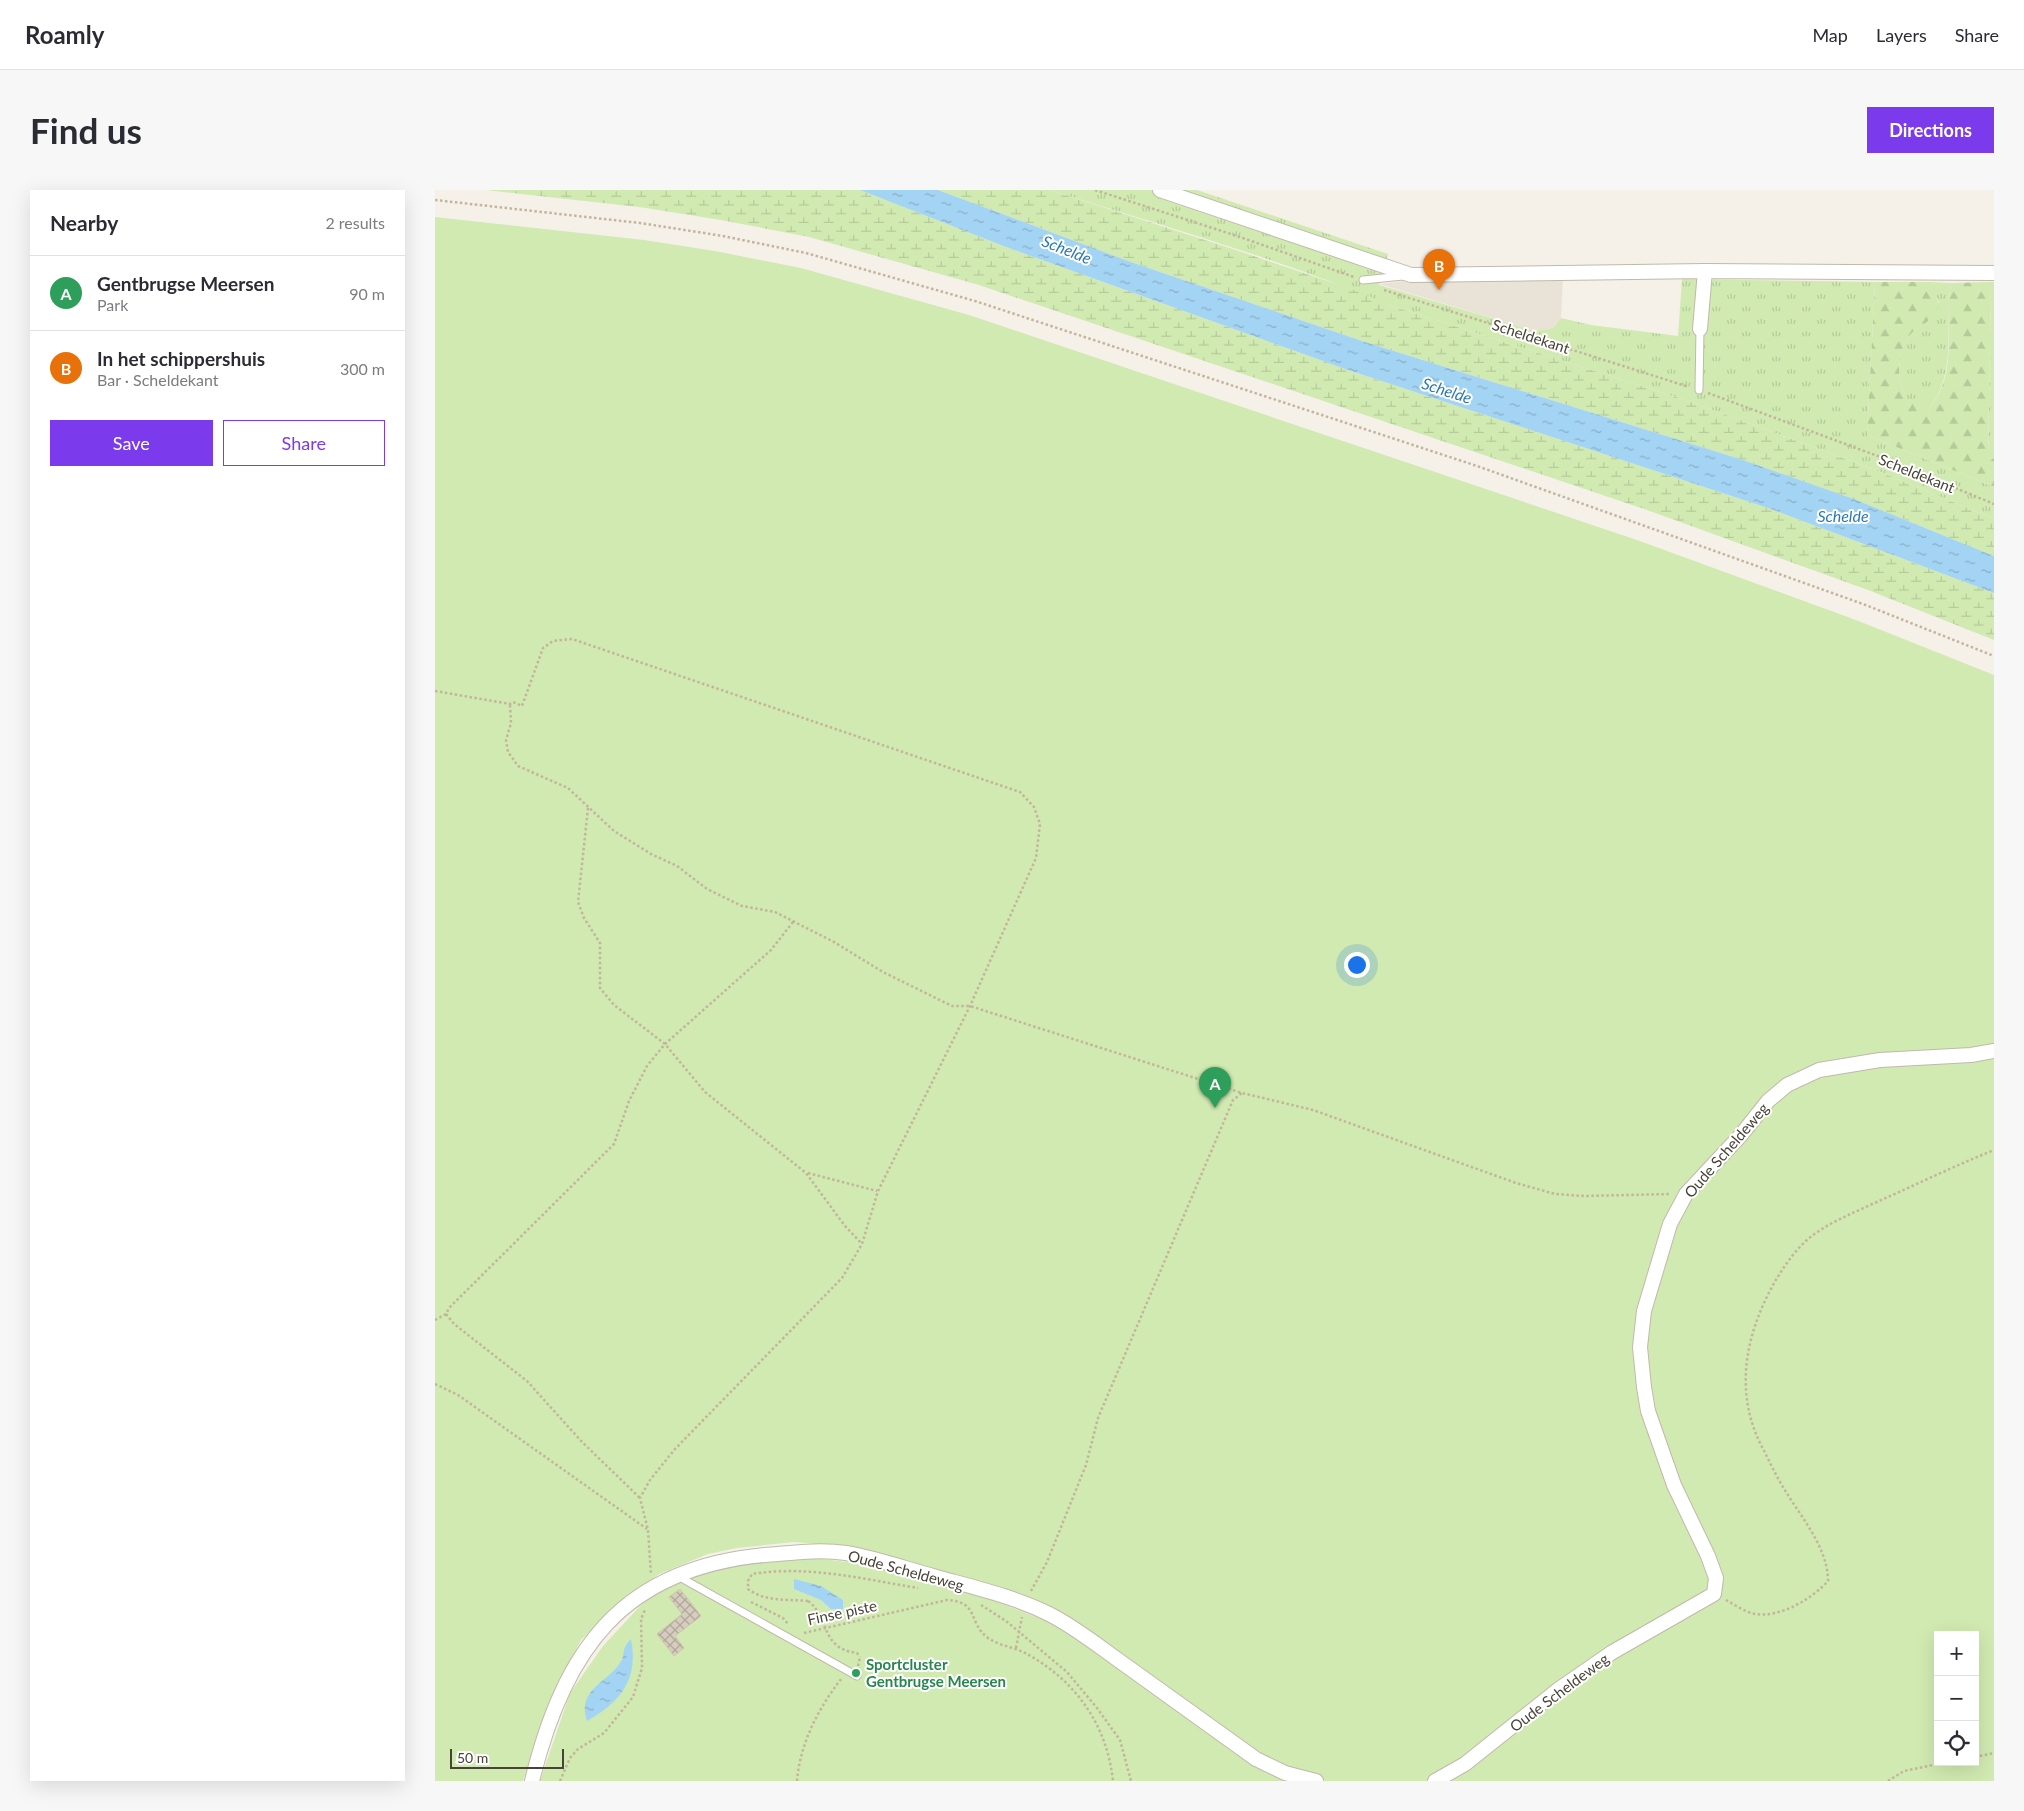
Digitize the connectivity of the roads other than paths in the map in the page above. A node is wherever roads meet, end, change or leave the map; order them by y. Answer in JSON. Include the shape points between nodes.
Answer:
{"nodes":[{"id":1,"x":1160,"y":190,"type":"edge"},
{"id":2,"x":1705,"y":271,"type":"junction"},
{"id":3,"x":1994,"y":273,"type":"edge"},
{"id":4,"x":1411,"y":275,"type":"junction"},
{"id":5,"x":1363,"y":280,"type":"road end"},
{"id":6,"x":1700,"y":330,"type":"joint"},
{"id":7,"x":1699,"y":390,"type":"road end"},
{"id":8,"x":1994,"y":1051,"type":"edge"},
{"id":9,"x":678,"y":1574,"type":"junction"},
{"id":10,"x":857,"y":1676,"type":"dead end"},
{"id":11,"x":532,"y":1781,"type":"edge"},
{"id":12,"x":1316,"y":1781,"type":"edge"},
{"id":13,"x":1435,"y":1781,"type":"edge"}],
"edges":[{"from":1,"to":4,"type":"street"},
{"from":2,"to":3,"type":"street"},
{"from":2,"to":4,"type":"street"},
{"from":2,"to":6,"type":"street"},
{"from":4,"to":5,"type":"lane"},
{"from":6,"to":7,"type":"lane"},
{"from":8,"to":13,"type":"street","name":"Oude Scheldeweg","via":[[1880,1060],[1819,1070],[1787,1085],[1768,1101],[1686,1194],[1670,1224],[1651,1283],[1640,1347],[1648,1411],[1674,1485],[1716,1578],[1714,1594],[1611,1654],[1559,1689],[1465,1764]]},
{"from":9,"to":10,"type":"lane"},
{"from":9,"to":11,"type":"street","name":"Oude Scheldeweg","via":[[651,1586],[608,1621],[562,1692]]},
{"from":9,"to":12,"type":"street","name":"Oude Scheldeweg","via":[[748,1557],[796,1552],[845,1553],[1025,1603],[1083,1635],[1256,1759],[1285,1773]]}]}
